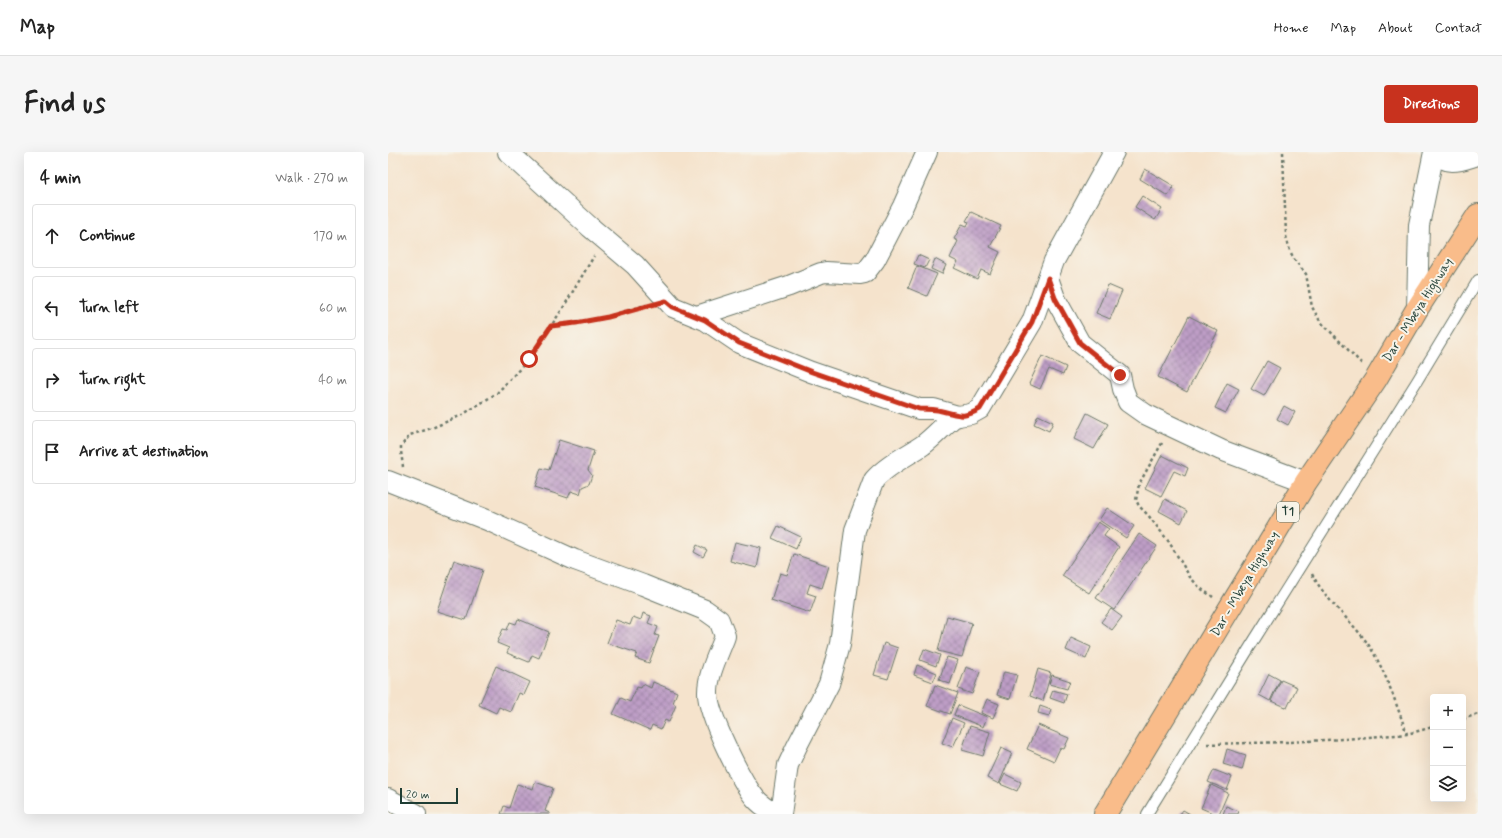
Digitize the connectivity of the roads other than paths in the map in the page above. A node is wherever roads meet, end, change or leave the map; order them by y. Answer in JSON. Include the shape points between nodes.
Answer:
{"nodes":[{"id":1,"x":508,"y":152,"type":"edge"},
{"id":2,"x":927,"y":152,"type":"edge"},
{"id":3,"x":1114,"y":152,"type":"edge"},
{"id":4,"x":1434,"y":152,"type":"edge"},
{"id":5,"x":1478,"y":155,"type":"edge"},
{"id":6,"x":1478,"y":215,"type":"edge"},
{"id":7,"x":1048,"y":278,"type":"junction"},
{"id":8,"x":1478,"y":280,"type":"edge"},
{"id":9,"x":1417,"y":309,"type":"junction"},
{"id":10,"x":697,"y":316,"type":"junction"},
{"id":11,"x":958,"y":416,"type":"junction"},
{"id":12,"x":1306,"y":482,"type":"junction"},
{"id":13,"x":392,"y":483,"type":"edge"},
{"id":14,"x":388,"y":799,"type":"edge"},
{"id":15,"x":416,"y":814,"type":"edge"},
{"id":16,"x":777,"y":814,"type":"edge"},
{"id":17,"x":781,"y":814,"type":"edge"},
{"id":18,"x":1105,"y":814,"type":"edge"},
{"id":19,"x":1147,"y":814,"type":"edge"}],
"edges":[{"from":1,"to":10,"type":"street","via":[[635,265],[666,301],[673,307]]},
{"from":2,"to":10,"type":"street","via":[[903,206],[875,260],[865,273],[821,273]]},
{"from":3,"to":7,"type":"street","via":[[1054,261]]},
{"from":4,"to":5,"type":"street","via":[[1447,161],[1458,161]]},
{"from":4,"to":9,"type":"street","via":[[1419,225]]},
{"from":6,"to":9,"type":"highway","name":"Dar - Mbeya Highway","number":"T1"},
{"from":7,"to":11,"type":"street","via":[[1032,322],[980,409],[971,414]]},
{"from":7,"to":12,"type":"street","via":[[1055,298],[1080,343],[1120,375],[1128,402],[1145,414],[1222,450]]},
{"from":8,"to":19,"type":"lane"},
{"from":9,"to":12,"type":"highway","name":"Dar - Mbeya Highway","number":"T1","via":[[1376,379]]},
{"from":10,"to":11,"type":"street","via":[[739,343],[812,372],[919,409],[934,409]]},
{"from":11,"to":17,"type":"street","via":[[874,480],[855,530],[840,644],[829,684],[788,765]]},
{"from":12,"to":18,"type":"highway","name":"Dar - Mbeya Highway","number":"T1"},
{"from":13,"to":16,"type":"street","via":[[487,520],[575,560],[705,610],[719,620],[725,636],[712,671],[708,693],[713,718],[748,789],[757,800]]},
{"from":14,"to":15,"type":"street"}]}
